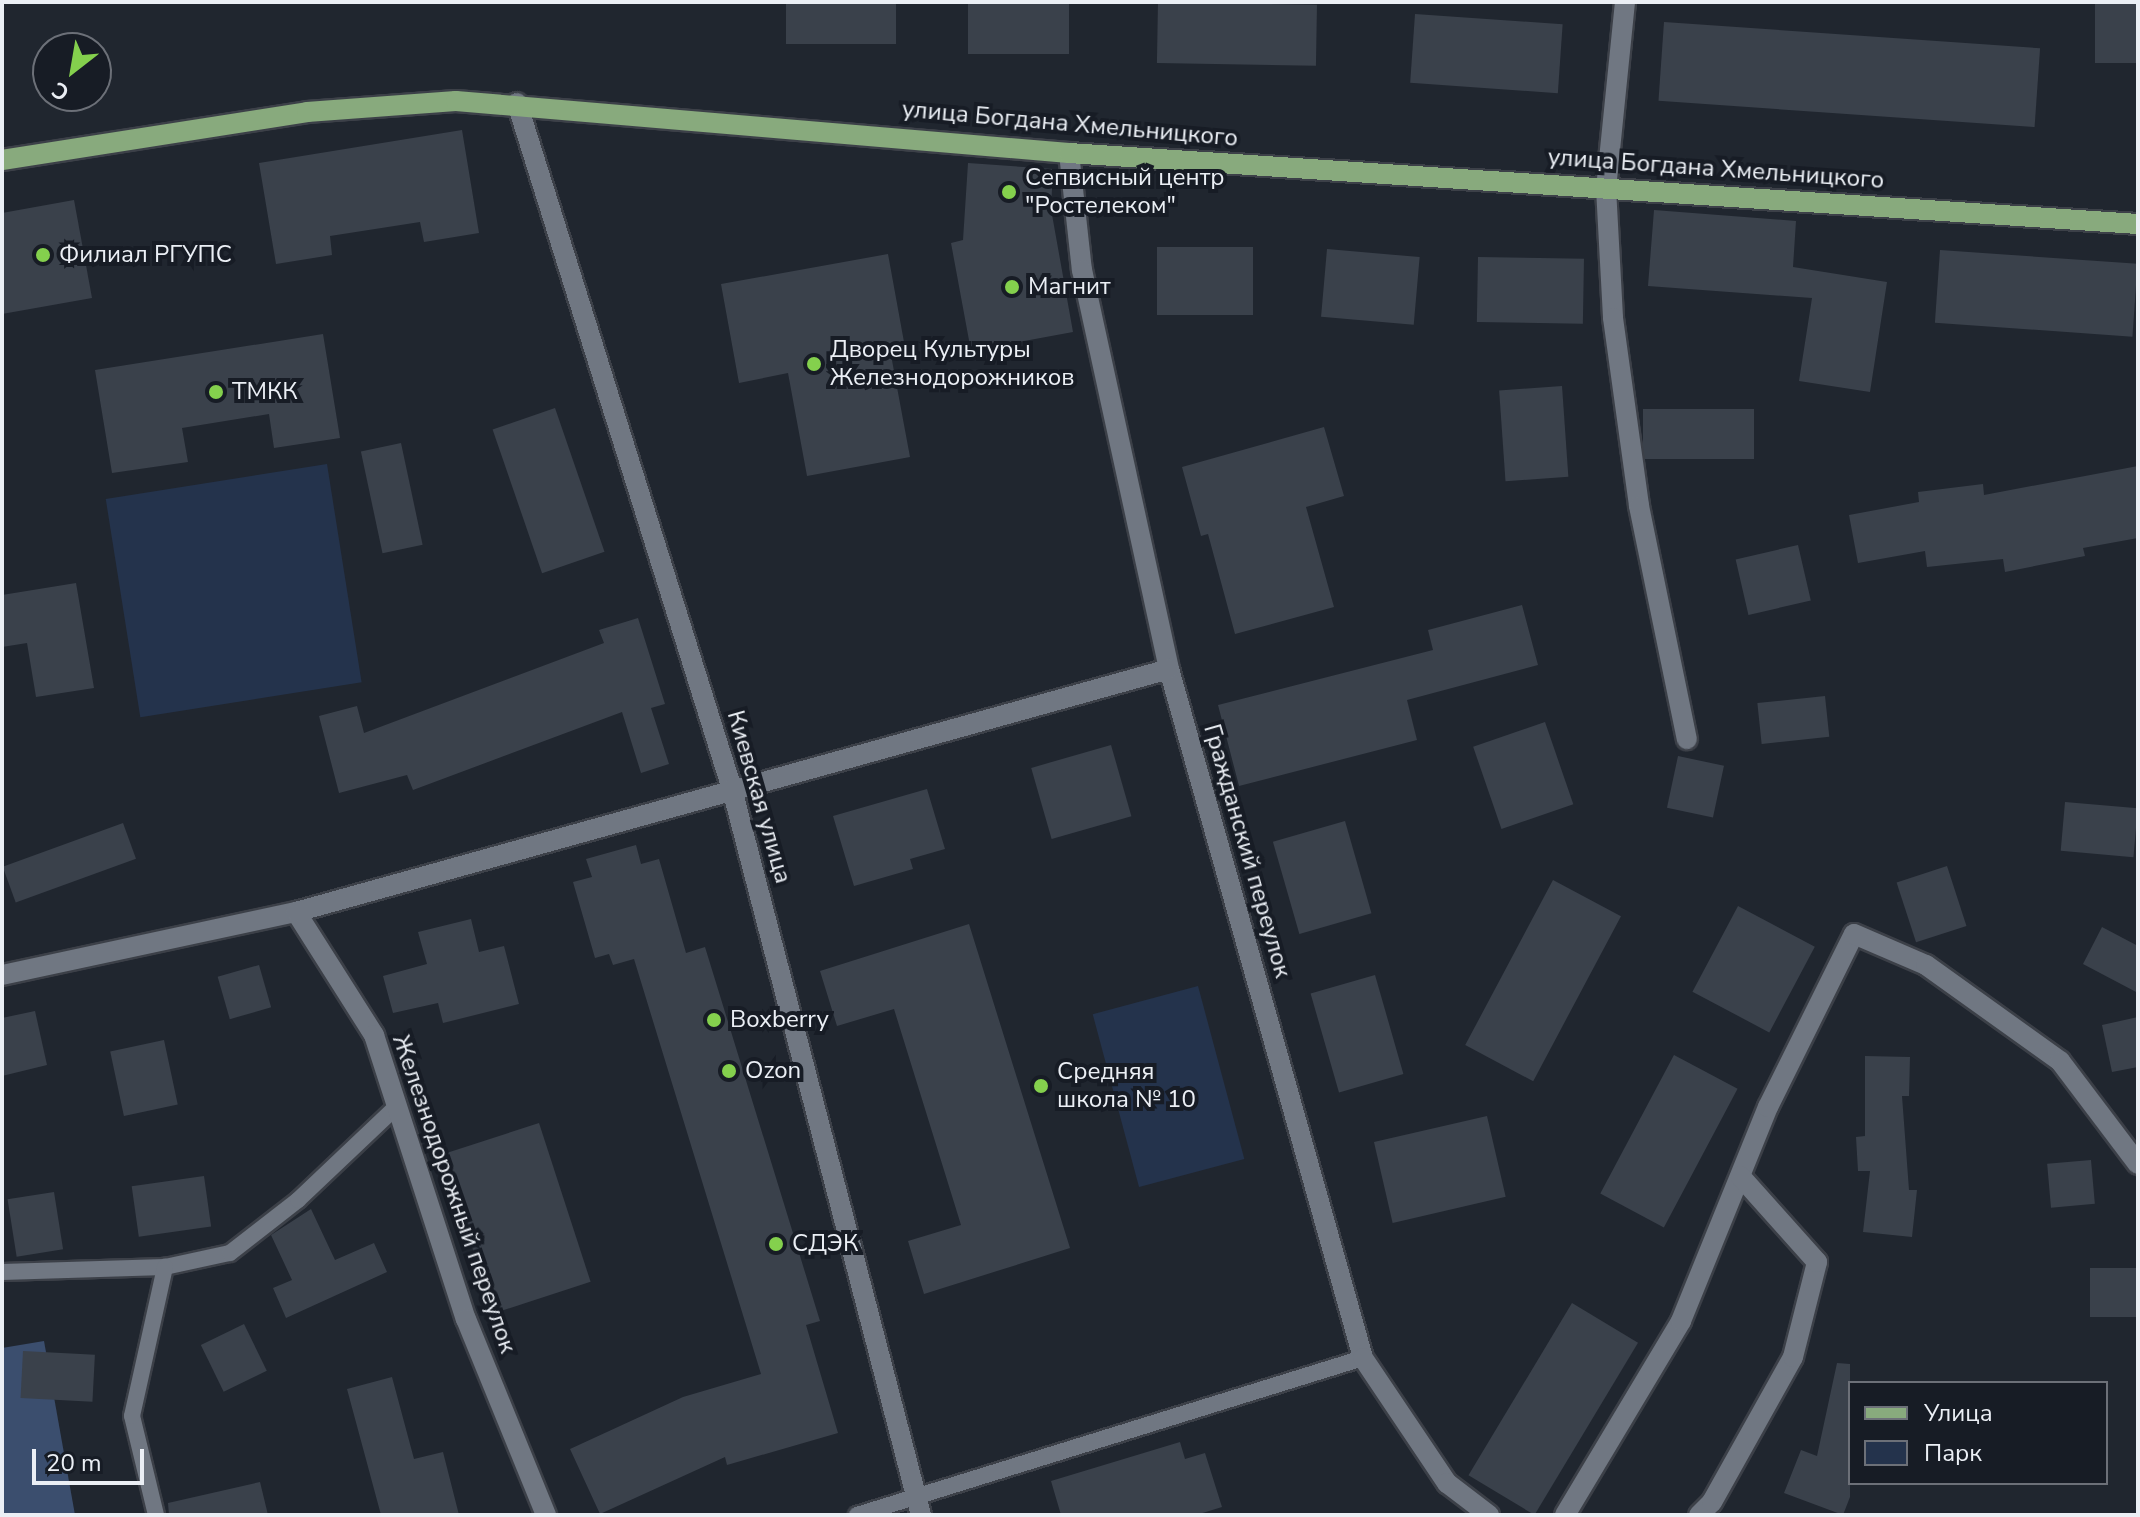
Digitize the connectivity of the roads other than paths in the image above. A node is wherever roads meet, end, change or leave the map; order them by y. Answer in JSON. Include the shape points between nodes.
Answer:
{"nodes":[{"id":1,"x":1625,"y":2,"type":"edge"},
{"id":2,"x":517,"y":103,"type":"junction"},
{"id":3,"x":1069,"y":153,"type":"junction"},
{"id":4,"x":2,"y":160,"type":"edge"},
{"id":5,"x":1606,"y":188,"type":"junction"},
{"id":6,"x":2138,"y":224,"type":"edge"},
{"id":7,"x":1169,"y":669,"type":"junction"},
{"id":8,"x":1687,"y":739,"type":"dead end"},
{"id":9,"x":732,"y":789,"type":"junction"},
{"id":10,"x":296,"y":912,"type":"junction"},
{"id":11,"x":2,"y":975,"type":"edge"},
{"id":12,"x":396,"y":1107,"type":"junction"},
{"id":13,"x":2138,"y":1164,"type":"edge"},
{"id":14,"x":1740,"y":1176,"type":"junction"},
{"id":15,"x":165,"y":1267,"type":"junction"},
{"id":16,"x":2,"y":1272,"type":"edge"},
{"id":17,"x":1363,"y":1358,"type":"junction"},
{"id":18,"x":919,"y":1506,"type":"edge"},
{"id":19,"x":156,"y":1515,"type":"edge"},
{"id":20,"x":546,"y":1515,"type":"edge"},
{"id":21,"x":857,"y":1515,"type":"edge"},
{"id":22,"x":1489,"y":1515,"type":"edge"},
{"id":23,"x":1565,"y":1515,"type":"edge"},
{"id":24,"x":1699,"y":1515,"type":"edge"}],
"edges":[{"from":1,"to":5,"type":"street"},
{"from":2,"to":3,"type":"main road","name":"улица Богдана Хмельницкого"},
{"from":2,"to":4,"type":"main road","name":"улица Богдана Хмельницкого","via":[[456,101],[307,112]]},
{"from":2,"to":9,"type":"street","name":"Киевская улица"},
{"from":3,"to":5,"type":"main road","name":"улица Богдана Хмельницкого"},
{"from":3,"to":7,"type":"street","name":"Гражданский переулок","via":[[1082,270]]},
{"from":5,"to":6,"type":"main road","name":"улица Богдана Хмельницкого"},
{"from":5,"to":8,"type":"street","via":[[1613,318],[1639,506]]},
{"from":7,"to":9,"type":"street"},
{"from":7,"to":17,"type":"street","name":"Гражданский переулок"},
{"from":9,"to":10,"type":"street"},
{"from":9,"to":18,"type":"street","name":"Киевская улица"},
{"from":10,"to":11,"type":"street"},
{"from":10,"to":12,"type":"street","name":"Железнодорожный переулок","via":[[374,1035]]},
{"from":12,"to":15,"type":"lane","via":[[298,1200],[230,1253]]},
{"from":12,"to":20,"type":"street","name":"Железнодорожный переулок","via":[[466,1319]]},
{"from":13,"to":14,"type":"street","via":[[2060,1061],[1926,965],[1854,934],[1768,1107]]},
{"from":14,"to":23,"type":"street","via":[[1681,1321]]},
{"from":14,"to":24,"type":"street","via":[[1817,1262],[1793,1357],[1712,1502]]},
{"from":15,"to":16,"type":"lane"},
{"from":15,"to":19,"type":"lane","via":[[132,1416]]},
{"from":17,"to":18,"type":"lane"},
{"from":17,"to":22,"type":"street","name":"Гражданский переулок","via":[[1447,1483]]},
{"from":18,"to":21,"type":"lane"}]}
